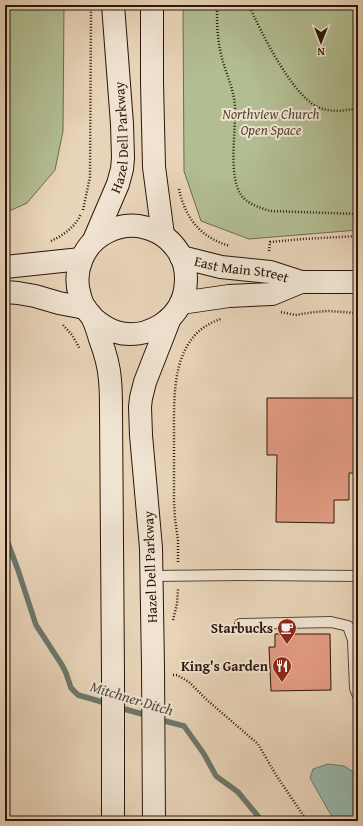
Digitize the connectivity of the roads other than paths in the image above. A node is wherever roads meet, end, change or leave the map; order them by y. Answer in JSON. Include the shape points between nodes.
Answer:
{"nodes":[{"id":1,"x":113,"y":5,"type":"edge"},
{"id":2,"x":152,"y":5,"type":"edge"},
{"id":3,"x":163,"y":235,"type":"junction"},
{"id":4,"x":94,"y":240,"type":"junction"},
{"id":5,"x":181,"y":257,"type":"junction"},
{"id":6,"x":81,"y":259,"type":"junction"},
{"id":7,"x":5,"y":267,"type":"edge"},
{"id":8,"x":301,"y":282,"type":"junction"},
{"id":9,"x":358,"y":282,"type":"edge"},
{"id":10,"x":5,"y":292,"type":"edge"},
{"id":11,"x":176,"y":310,"type":"junction"},
{"id":12,"x":89,"y":313,"type":"junction"},
{"id":13,"x":152,"y":576,"type":"junction"},
{"id":14,"x":358,"y":576,"type":"edge"},
{"id":15,"x":240,"y":624,"type":"dead end"},
{"id":16,"x":358,"y":696,"type":"edge"},
{"id":17,"x":113,"y":821,"type":"edge"},
{"id":18,"x":154,"y":821,"type":"edge"}],
"edges":[{"from":1,"to":4,"type":"main road","name":"Hazel Dell Parkway","via":[[123,158],[118,184]]},
{"from":2,"to":3,"type":"main road","via":[[154,167]]},
{"from":3,"to":4,"type":"main road","via":[[143,226],[133,225],[112,229]]},
{"from":3,"to":5,"type":"main road"},
{"from":4,"to":6,"type":"main road"},
{"from":5,"to":8,"type":"main road","name":"East Main Street","via":[[221,267],[270,272]]},
{"from":5,"to":11,"type":"main road","via":[[186,285]]},
{"from":6,"to":7,"type":"main road"},
{"from":6,"to":12,"type":"main road","via":[[77,284]]},
{"from":8,"to":9,"type":"main road","name":"East Main Street"},
{"from":8,"to":11,"type":"main road","name":"East Main Street","via":[[272,294],[229,296]]},
{"from":10,"to":12,"type":"main road","via":[[35,296]]},
{"from":11,"to":12,"type":"main road","via":[[155,329],[136,334],[108,329]]},
{"from":11,"to":13,"type":"main road","name":"Hazel Dell Parkway","via":[[145,382],[140,406]]},
{"from":12,"to":17,"type":"main road","via":[[106,356],[110,380]]},
{"from":13,"to":14,"type":"lane"},
{"from":13,"to":18,"type":"main road","name":"Hazel Dell Parkway"},
{"from":15,"to":16,"type":"lane","via":[[331,622],[348,626],[353,640],[354,688]]}]}
